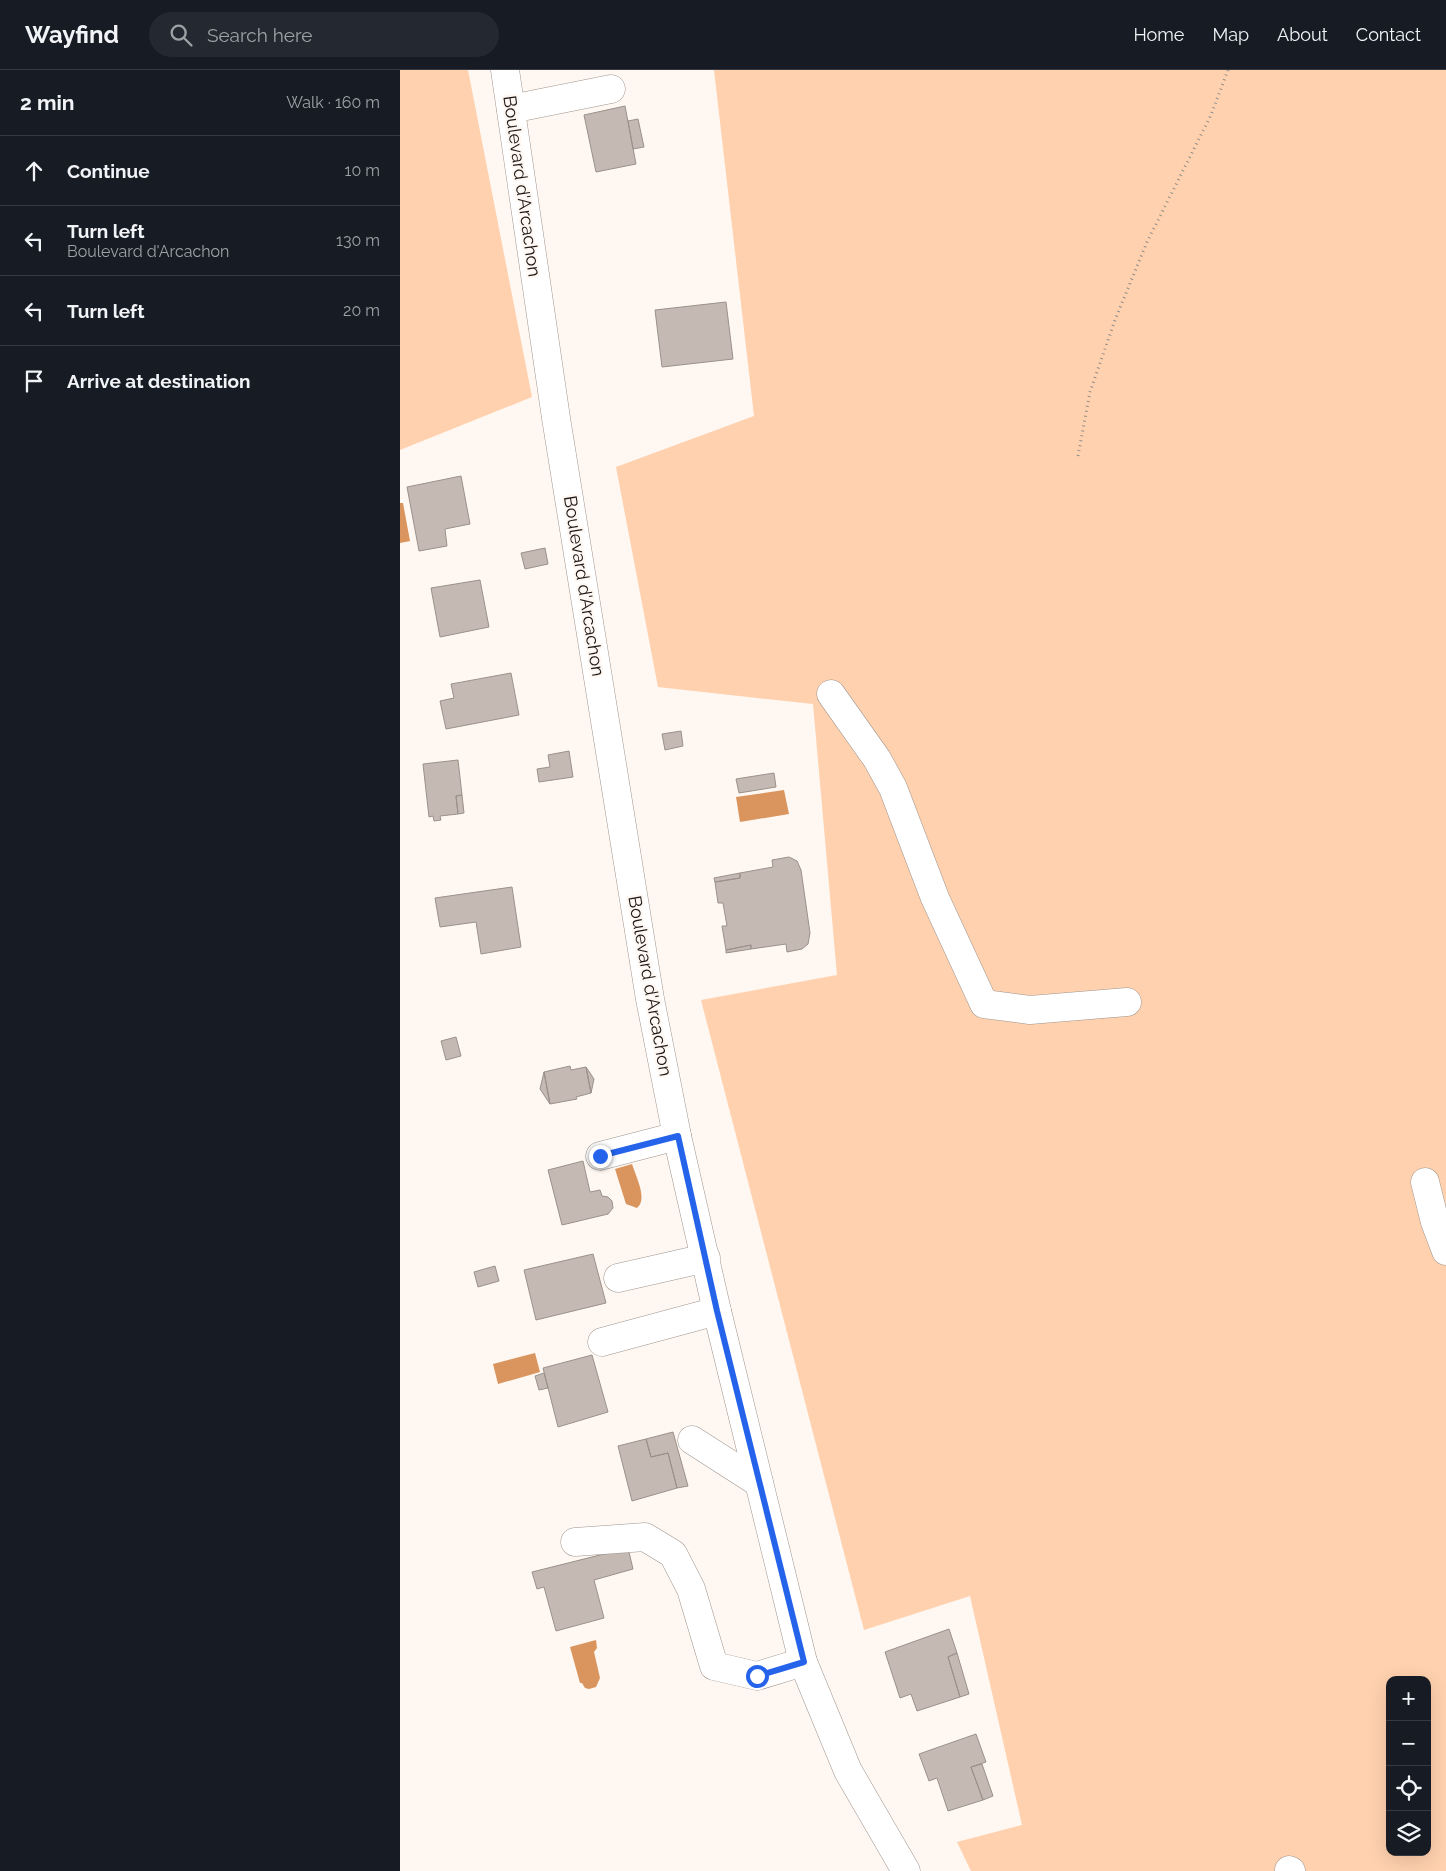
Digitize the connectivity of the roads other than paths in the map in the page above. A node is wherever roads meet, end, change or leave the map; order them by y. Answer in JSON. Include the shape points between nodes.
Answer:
{"nodes":[{"id":1,"x":505,"y":70,"type":"edge"},
{"id":2,"x":611,"y":89,"type":"dead end"},
{"id":3,"x":511,"y":109,"type":"junction"},
{"id":4,"x":830,"y":694,"type":"dead end"},
{"id":5,"x":1127,"y":1002,"type":"dead end"},
{"id":6,"x":678,"y":1136,"type":"junction"},
{"id":7,"x":600,"y":1156,"type":"dead end"},
{"id":8,"x":1426,"y":1182,"type":"dead end"},
{"id":9,"x":1446,"y":1251,"type":"edge"},
{"id":10,"x":706,"y":1258,"type":"junction"},
{"id":11,"x":618,"y":1278,"type":"dead end"},
{"id":12,"x":717,"y":1311,"type":"junction"},
{"id":13,"x":602,"y":1342,"type":"dead end"},
{"id":14,"x":692,"y":1440,"type":"dead end"},
{"id":15,"x":759,"y":1483,"type":"junction"},
{"id":16,"x":575,"y":1542,"type":"dead end"},
{"id":17,"x":804,"y":1662,"type":"junction"},
{"id":18,"x":906,"y":1871,"type":"edge"}],
"edges":[{"from":1,"to":3,"type":"main road","name":"Boulevard d'Arcachon"},
{"from":2,"to":3,"type":"main road"},
{"from":3,"to":6,"type":"main road","name":"Boulevard d'Arcachon","via":[[556,418],[650,998]]},
{"from":4,"to":5,"type":"main road","via":[[877,759],[893,788],[935,898],[984,1004],[1030,1010]]},
{"from":6,"to":7,"type":"main road"},
{"from":6,"to":10,"type":"main road","name":"Boulevard d'Arcachon"},
{"from":8,"to":9,"type":"main road"},
{"from":10,"to":11,"type":"main road"},
{"from":10,"to":12,"type":"main road","name":"Boulevard d'Arcachon"},
{"from":12,"to":13,"type":"main road"},
{"from":12,"to":15,"type":"main road","name":"Boulevard d'Arcachon"},
{"from":14,"to":15,"type":"main road"},
{"from":15,"to":17,"type":"main road","name":"Boulevard d'Arcachon"},
{"from":16,"to":17,"type":"main road","via":[[645,1537],[673,1554],[691,1588],[714,1666],[757,1676]]},
{"from":17,"to":18,"type":"main road","name":"Boulevard d'Arcachon","via":[[848,1771]]}]}
